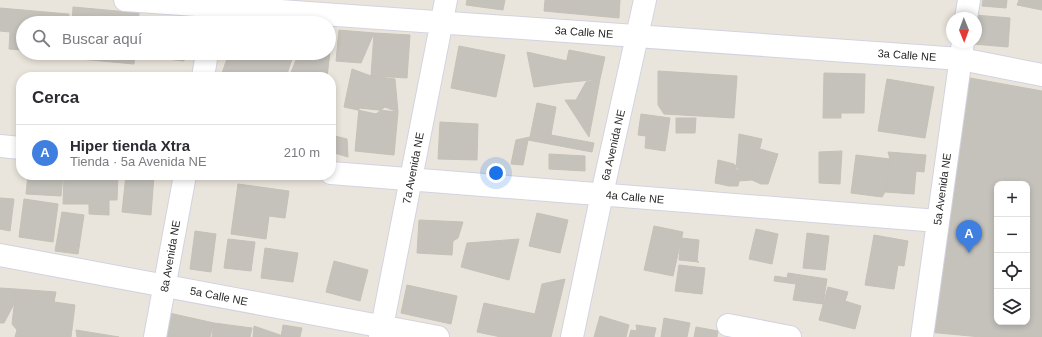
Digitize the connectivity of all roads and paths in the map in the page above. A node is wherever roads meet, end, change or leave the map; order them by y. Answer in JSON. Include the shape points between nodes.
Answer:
{"nodes":[{"id":1,"x":125,"y":0,"type":"edge"},
{"id":2,"x":446,"y":0,"type":"edge"},
{"id":3,"x":645,"y":0,"type":"edge"},
{"id":4,"x":969,"y":0,"type":"edge"},
{"id":5,"x":215,"y":10,"type":"edge"},
{"id":6,"x":967,"y":12,"type":"edge"},
{"id":7,"x":328,"y":16,"type":"edge"},
{"id":8,"x":336,"y":16,"type":"edge"},
{"id":9,"x":442,"y":22,"type":"junction"},
{"id":10,"x":637,"y":36,"type":"junction"},
{"id":11,"x":962,"y":50,"type":"edge"},
{"id":12,"x":206,"y":60,"type":"edge"},
{"id":13,"x":204,"y":72,"type":"edge"},
{"id":14,"x":1042,"y":75,"type":"edge"},
{"id":15,"x":0,"y":146,"type":"edge"},
{"id":16,"x":16,"y":148,"type":"edge"},
{"id":17,"x":336,"y":172,"type":"edge"},
{"id":18,"x":411,"y":179,"type":"junction"},
{"id":19,"x":184,"y":180,"type":"edge"},
{"id":20,"x":602,"y":194,"type":"junction"},
{"id":21,"x":938,"y":221,"type":"junction"},
{"id":22,"x":0,"y":255,"type":"edge"},
{"id":23,"x":164,"y":286,"type":"junction"},
{"id":24,"x":728,"y":324,"type":"dead end"},
{"id":25,"x":381,"y":332,"type":"edge"},
{"id":26,"x":155,"y":337,"type":"edge"},
{"id":27,"x":438,"y":337,"type":"edge"},
{"id":28,"x":572,"y":337,"type":"edge"},
{"id":29,"x":790,"y":337,"type":"edge"},
{"id":30,"x":926,"y":337,"type":"edge"}],
"edges":[{"from":1,"to":5,"type":"street","name":"3a Calle NE"},
{"from":2,"to":9,"type":"street","name":"7a Avenida NE"},
{"from":3,"to":10,"type":"street","name":"6a Avenida NE"},
{"from":4,"to":6,"type":"street"},
{"from":5,"to":7,"type":"street","name":"3a Calle NE"},
{"from":8,"to":9,"type":"street","name":"3a Calle NE"},
{"from":9,"to":10,"type":"street","name":"3a Calle NE"},
{"from":9,"to":18,"type":"street","name":"7a Avenida NE"},
{"from":10,"to":11,"type":"street","name":"3a Calle NE"},
{"from":10,"to":20,"type":"street","name":"6a Avenida NE"},
{"from":11,"to":14,"type":"street","name":"3a Calle NE"},
{"from":11,"to":21,"type":"street","name":"5a Avenida NE"},
{"from":12,"to":13,"type":"street"},
{"from":15,"to":16,"type":"street"},
{"from":17,"to":18,"type":"street","name":"4a Calle NE"},
{"from":18,"to":20,"type":"street","name":"4a Calle NE"},
{"from":18,"to":25,"type":"street","name":"7a Avenida NE"},
{"from":19,"to":23,"type":"street","name":"8a Avenida NE"},
{"from":20,"to":21,"type":"street","name":"4a Calle NE"},
{"from":20,"to":28,"type":"street","name":"6a Avenida NE"},
{"from":21,"to":30,"type":"street","name":"5a Avenida NE"},
{"from":22,"to":23,"type":"street","name":"5a Calle NE"},
{"from":23,"to":25,"type":"street","name":"5a Calle NE"},
{"from":23,"to":26,"type":"street","name":"8a Avenida NE"},
{"from":24,"to":29,"type":"street"},
{"from":25,"to":27,"type":"street","name":"5a Calle NE"}]}
